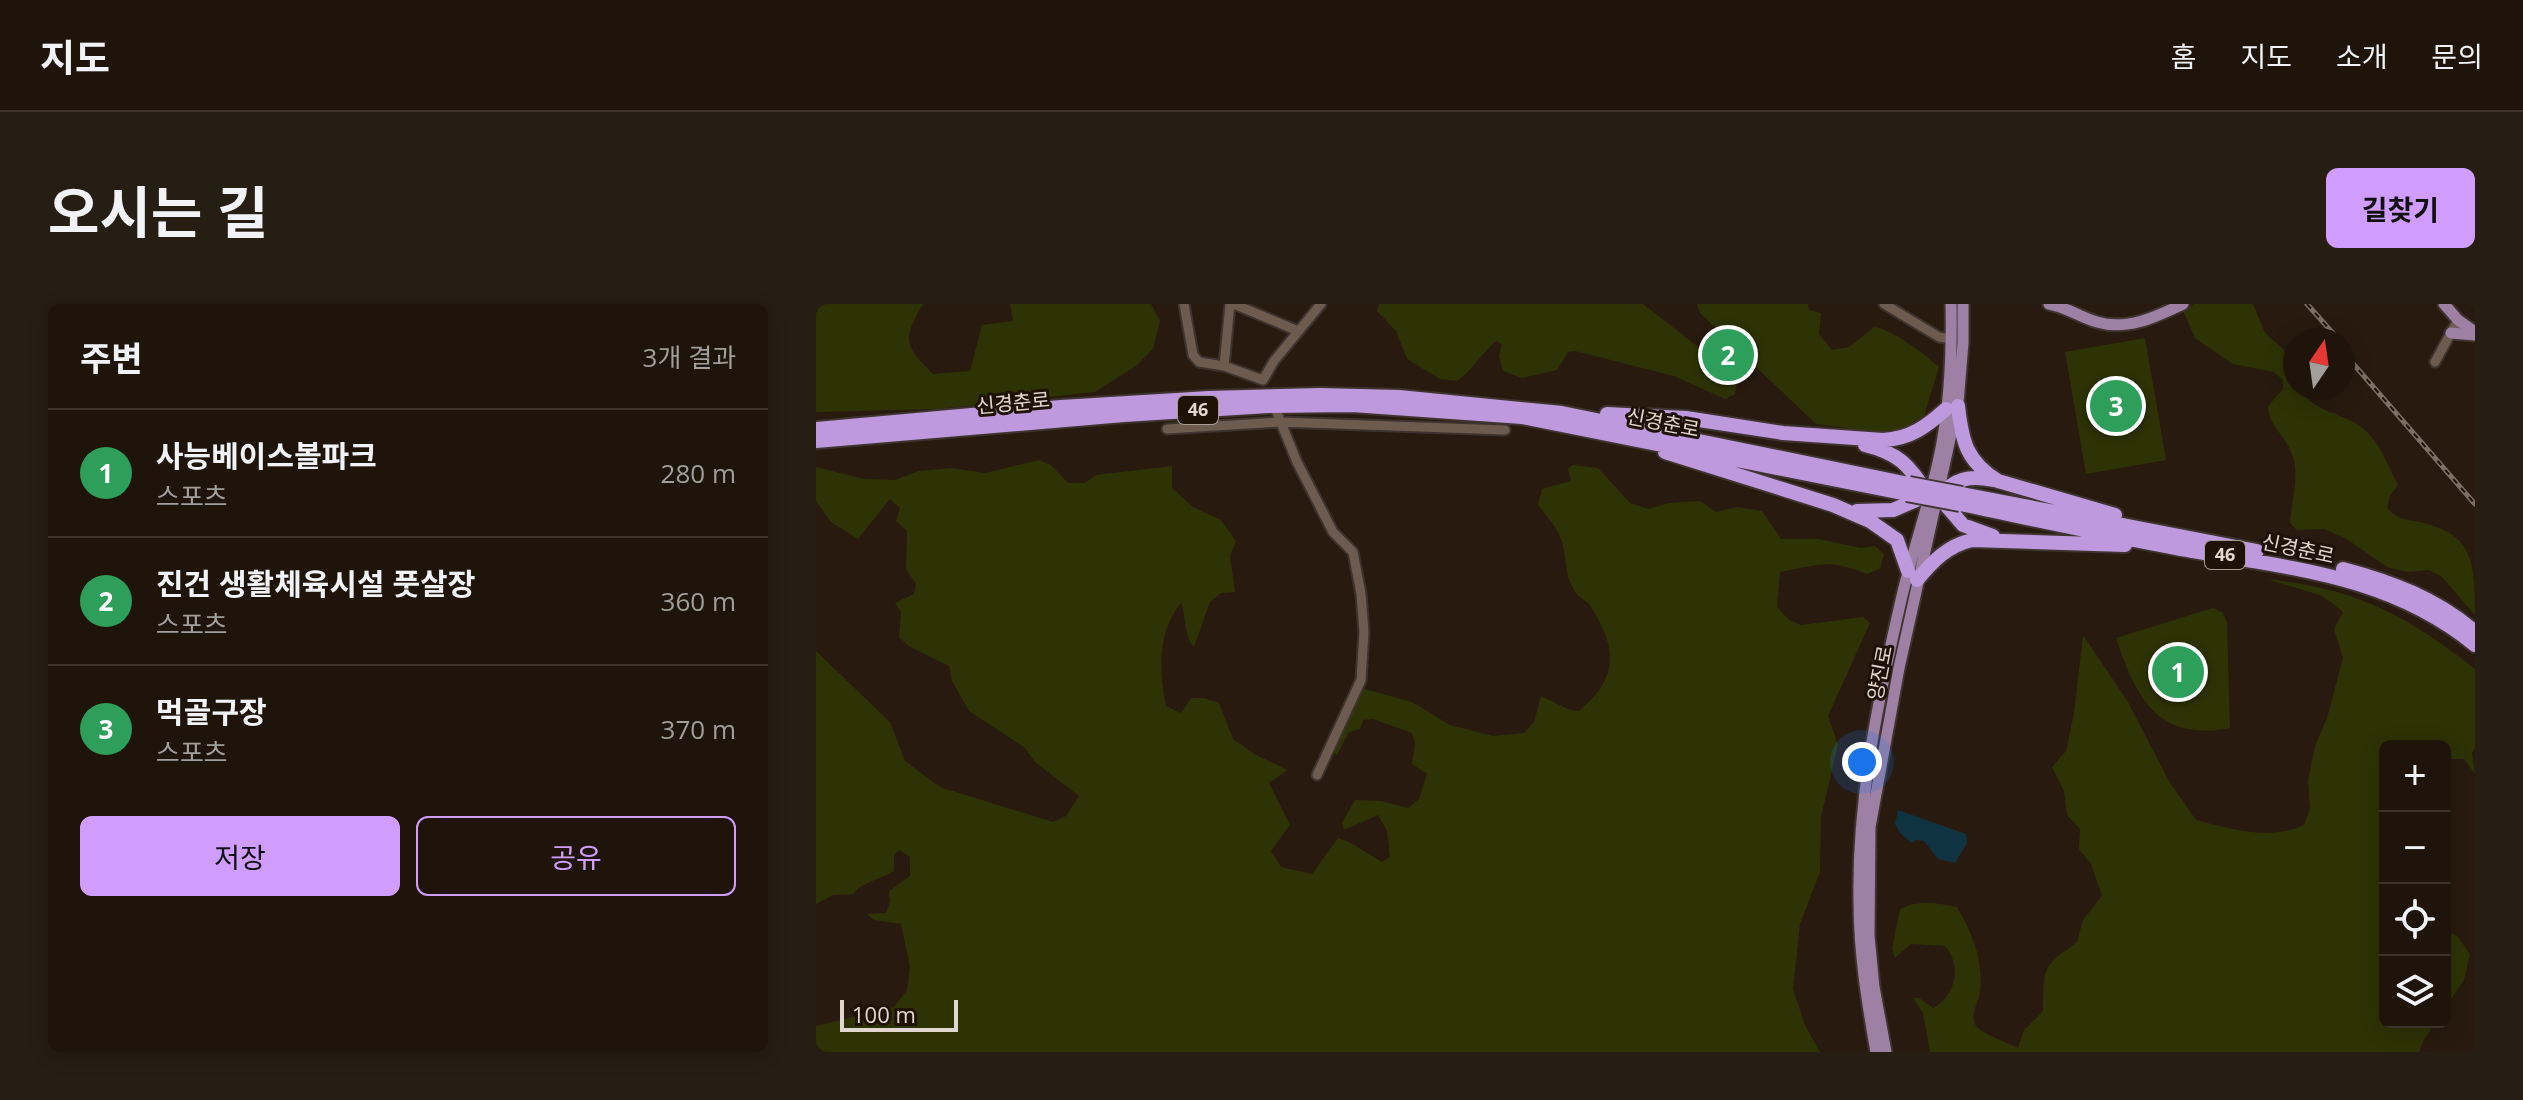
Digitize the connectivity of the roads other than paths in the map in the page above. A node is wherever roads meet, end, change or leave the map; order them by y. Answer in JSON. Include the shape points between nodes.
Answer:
{"nodes":[{"id":1,"x":1184,"y":304,"type":"edge"},
{"id":2,"x":1232,"y":304,"type":"edge"},
{"id":3,"x":1321,"y":304,"type":"edge"},
{"id":4,"x":1884,"y":304,"type":"edge"},
{"id":5,"x":1943,"y":304,"type":"edge"},
{"id":6,"x":2183,"y":304,"type":"edge"},
{"id":7,"x":2444,"y":304,"type":"edge"},
{"id":8,"x":2055,"y":305,"type":"edge"},
{"id":9,"x":1965,"y":306,"type":"edge"},
{"id":10,"x":1951,"y":310,"type":"edge"},
{"id":11,"x":2458,"y":320,"type":"junction"},
{"id":12,"x":1298,"y":331,"type":"junction"},
{"id":13,"x":2451,"y":333,"type":"junction"},
{"id":14,"x":2475,"y":333,"type":"edge"},
{"id":15,"x":1952,"y":339,"type":"junction"},
{"id":16,"x":2435,"y":362,"type":"dead end"},
{"id":17,"x":1224,"y":366,"type":"junction"},
{"id":18,"x":1952,"y":407,"type":"junction"},
{"id":19,"x":1562,"y":413,"type":"junction"},
{"id":20,"x":1279,"y":418,"type":"junction"},
{"id":21,"x":1580,"y":427,"type":"junction"},
{"id":22,"x":816,"y":429,"type":"edge"},
{"id":23,"x":1167,"y":429,"type":"dead end"},
{"id":24,"x":1505,"y":430,"type":"dead end"},
{"id":25,"x":1823,"y":437,"type":"junction"},
{"id":26,"x":816,"y":441,"type":"edge"},
{"id":27,"x":1998,"y":481,"type":"junction"},
{"id":28,"x":1908,"y":489,"type":"junction"},
{"id":29,"x":1933,"y":495,"type":"junction"},
{"id":30,"x":1848,"y":511,"type":"junction"},
{"id":31,"x":2006,"y":540,"type":"junction"},
{"id":32,"x":2179,"y":542,"type":"junction"},
{"id":33,"x":1913,"y":576,"type":"junction"},
{"id":34,"x":2475,"y":632,"type":"edge"},
{"id":35,"x":2475,"y":645,"type":"edge"},
{"id":36,"x":1317,"y":775,"type":"dead end"},
{"id":37,"x":1876,"y":1052,"type":"edge"},
{"id":38,"x":1886,"y":1052,"type":"edge"}],
"edges":[{"from":1,"to":17,"type":"street","via":[[1193,355],[1199,362]]},
{"from":2,"to":12,"type":"street"},
{"from":2,"to":17,"type":"street"},
{"from":3,"to":12,"type":"street"},
{"from":4,"to":15,"type":"street","via":[[1939,337]]},
{"from":5,"to":10,"type":"main road"},
{"from":6,"to":8,"type":"main road","via":[[2152,319],[2124,324],[2099,322]]},
{"from":7,"to":11,"type":"main road"},
{"from":9,"to":18,"type":"main road","name":"양진로"},
{"from":10,"to":15,"type":"main road","name":"양진로"},
{"from":11,"to":13,"type":"street"},
{"from":11,"to":14,"type":"main road"},
{"from":12,"to":17,"type":"street","via":[[1265,384]]},
{"from":13,"to":14,"type":"main road"},
{"from":13,"to":16,"type":"street"},
{"from":15,"to":18,"type":"main road","name":"양진로"},
{"from":18,"to":25,"type":"highway","via":[[1916,433],[1898,439]]},
{"from":18,"to":27,"type":"highway","via":[[1971,458]]},
{"from":18,"to":29,"type":"main road","name":"양진로"},
{"from":19,"to":22,"type":"highway","name":"신경춘로","number":"46","via":[[1399,397],[1307,395],[1061,407]]},
{"from":19,"to":25,"type":"highway","via":[[1686,418]]},
{"from":19,"to":28,"type":"highway","name":"신경춘로","number":"46"},
{"from":20,"to":23,"type":"street"},
{"from":20,"to":24,"type":"street"},
{"from":20,"to":36,"type":"street","via":[[1333,532],[1353,552],[1362,607],[1361,680]]},
{"from":21,"to":26,"type":"highway","name":"신경춘로","number":"46","via":[[1451,411],[1268,406]]},
{"from":21,"to":28,"type":"highway","name":"신경춘로","number":"46"},
{"from":21,"to":30,"type":"highway"},
{"from":25,"to":29,"type":"highway","via":[[1895,454]]},
{"from":27,"to":29,"type":"highway","via":[[1962,478]]},
{"from":27,"to":32,"type":"highway"},
{"from":28,"to":32,"type":"highway","name":"신경춘로","number":"46","bridge":true},
{"from":29,"to":30,"type":"highway","via":[[1893,510]]},
{"from":29,"to":31,"type":"highway","via":[[1963,525]]},
{"from":29,"to":33,"type":"main road","name":"양진로"},
{"from":30,"to":33,"type":"highway","via":[[1897,540]]},
{"from":31,"to":32,"type":"highway"},
{"from":31,"to":33,"type":"highway","via":[[1959,543]]},
{"from":32,"to":34,"type":"highway","name":"신경춘로","number":"46","via":[[2372,576],[2415,593]]},
{"from":32,"to":35,"type":"highway","name":"신경춘로","number":"46","via":[[2392,594],[2429,612]]},
{"from":33,"to":37,"type":"main road","name":"양진로","via":[[1872,746],[1859,853],[1861,952]]},
{"from":33,"to":38,"type":"main road","name":"양진로","via":[[1870,827],[1869,936]]}]}
